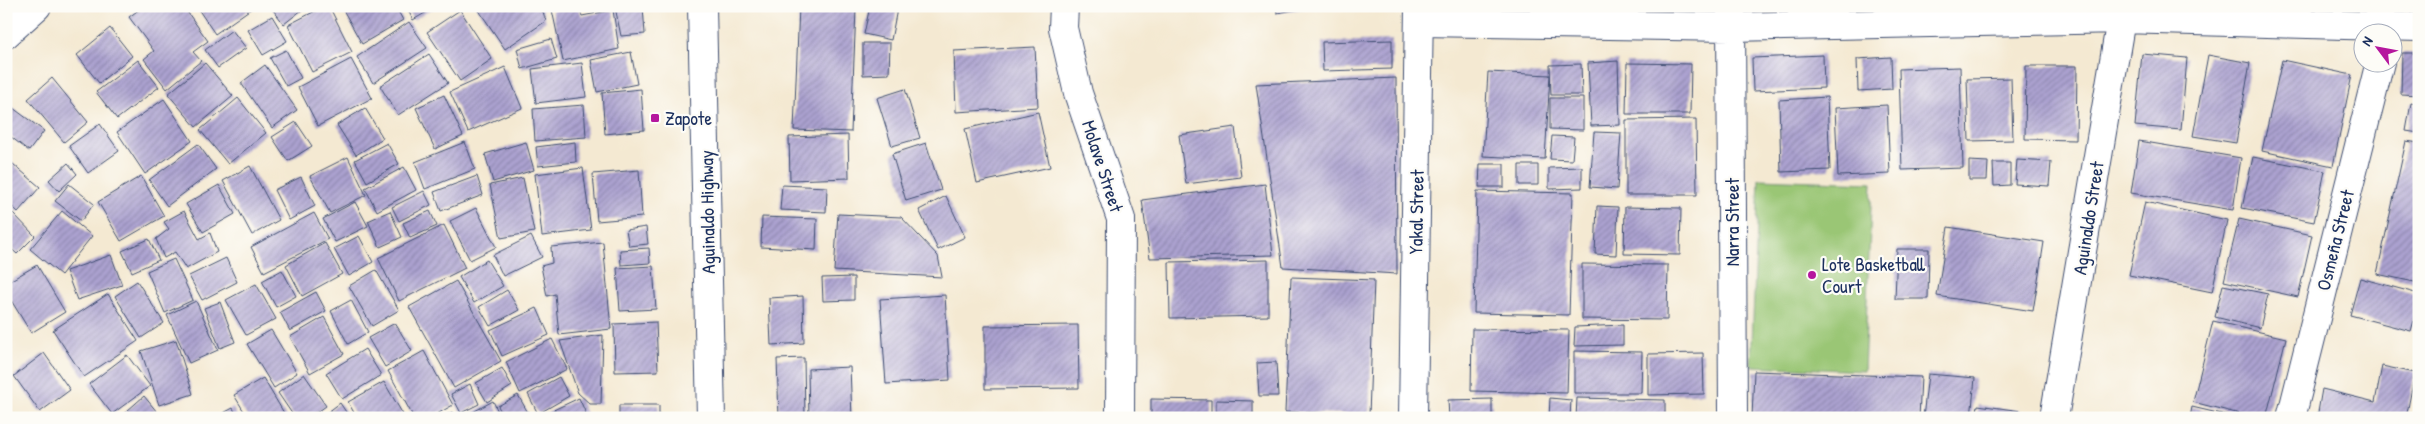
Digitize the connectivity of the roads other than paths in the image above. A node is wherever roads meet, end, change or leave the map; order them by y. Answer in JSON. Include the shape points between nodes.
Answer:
{"nodes":[{"id":1,"x":702,"y":6,"type":"edge"},
{"id":2,"x":1064,"y":6,"type":"edge"},
{"id":3,"x":33,"y":7,"type":"edge"},
{"id":4,"x":1420,"y":14,"type":"edge"},
{"id":5,"x":2108,"y":15,"type":"edge"},
{"id":6,"x":1731,"y":16,"type":"edge"},
{"id":7,"x":2419,"y":27,"type":"edge"},
{"id":8,"x":2352,"y":28,"type":"edge"},
{"id":9,"x":2402,"y":29,"type":"edge"},
{"id":10,"x":6,"y":34,"type":"edge"},
{"id":11,"x":2378,"y":72,"type":"edge"},
{"id":12,"x":711,"y":418,"type":"edge"},
{"id":13,"x":1120,"y":418,"type":"edge"},
{"id":14,"x":1412,"y":418,"type":"edge"},
{"id":15,"x":1733,"y":418,"type":"edge"},
{"id":16,"x":2054,"y":418,"type":"edge"},
{"id":17,"x":2291,"y":418,"type":"edge"}],
"edges":[{"from":1,"to":12,"type":"main road","name":"Aguinaldo Highway"},
{"from":2,"to":13,"type":"main road","name":"Molave Street","via":[[1063,28],[1078,93],[1121,219]]},
{"from":3,"to":10,"type":"main road"},
{"from":4,"to":6,"type":"main road"},
{"from":4,"to":14,"type":"main road","name":"Yakal Street"},
{"from":5,"to":6,"type":"main road"},
{"from":5,"to":8,"type":"main road"},
{"from":5,"to":16,"type":"main road","name":"Aguinaldo Street"},
{"from":6,"to":15,"type":"main road","name":"Narra Street"},
{"from":7,"to":9,"type":"main road"},
{"from":11,"to":17,"type":"main road","name":"Osmeña Street"}]}
